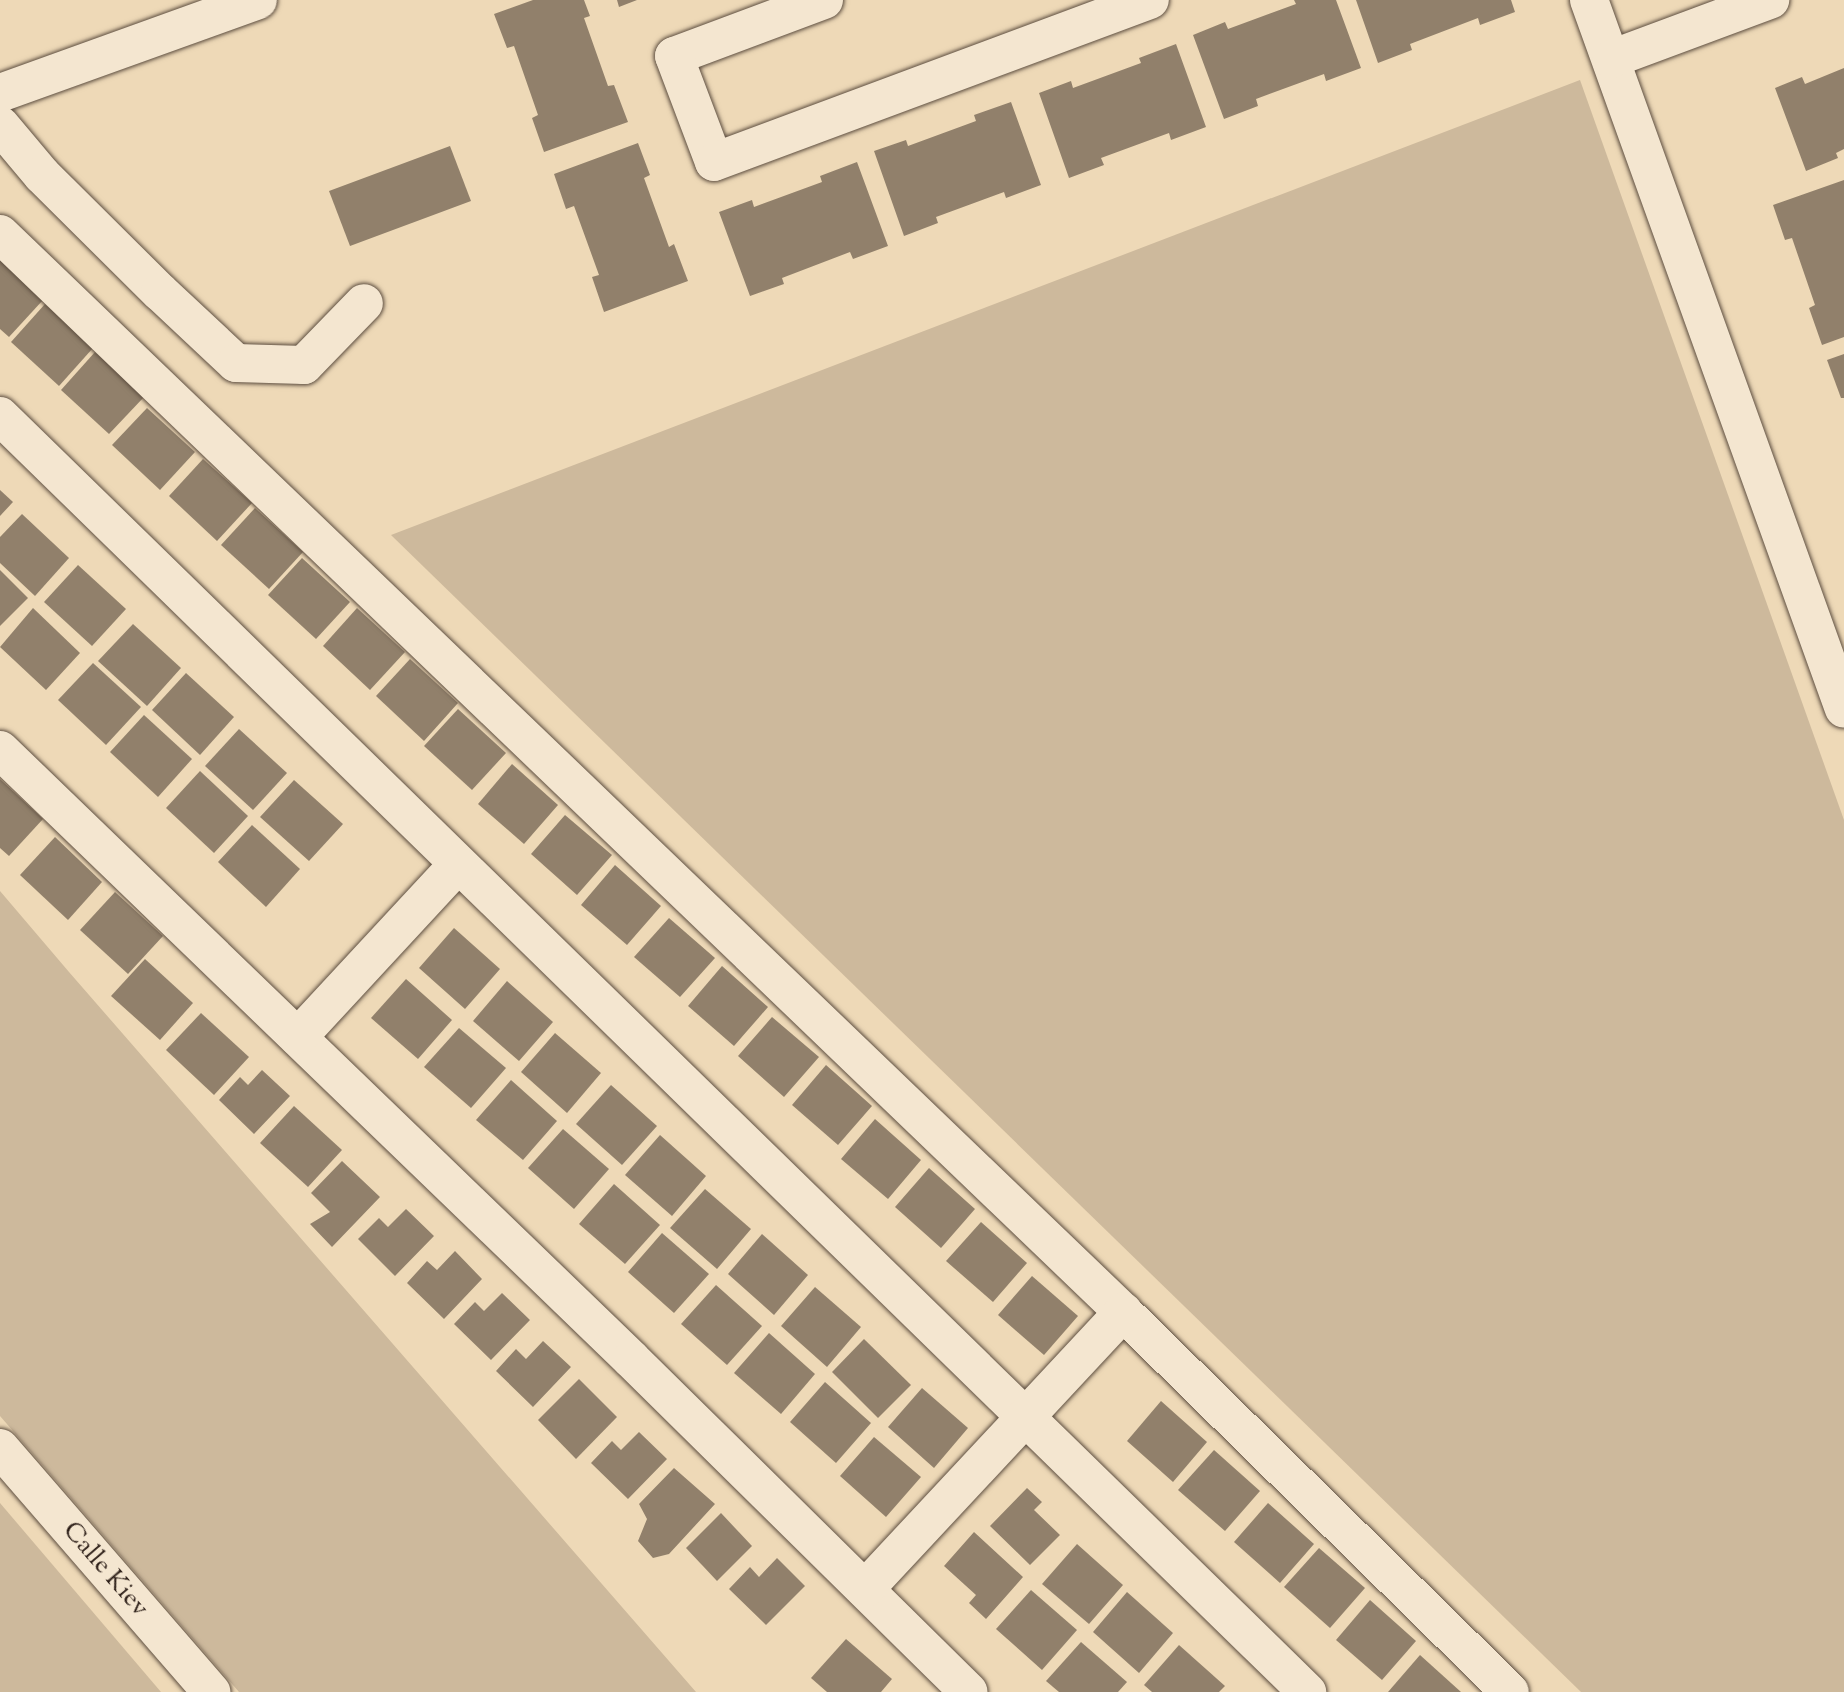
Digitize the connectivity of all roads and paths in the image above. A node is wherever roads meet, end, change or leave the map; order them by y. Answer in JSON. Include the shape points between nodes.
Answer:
{"nodes":[{"id":1,"x":258,"y":0,"type":"edge"},
{"id":2,"x":824,"y":0,"type":"edge"},
{"id":3,"x":1150,"y":0,"type":"edge"},
{"id":4,"x":1589,"y":0,"type":"edge"},
{"id":5,"x":1770,"y":0,"type":"edge"},
{"id":6,"x":1611,"y":59,"type":"junction"},
{"id":7,"x":0,"y":93,"type":"edge"},
{"id":8,"x":0,"y":125,"type":"edge"},
{"id":9,"x":0,"y":234,"type":"edge"},
{"id":10,"x":364,"y":303,"type":"dead end"},
{"id":11,"x":0,"y":416,"type":"edge"},
{"id":12,"x":1841,"y":691,"type":"edge"},
{"id":13,"x":0,"y":750,"type":"edge"},
{"id":14,"x":457,"y":865,"type":"junction"},
{"id":15,"x":298,"y":1037,"type":"junction"},
{"id":16,"x":1123,"y":1312,"type":"junction"},
{"id":17,"x":1023,"y":1416,"type":"junction"},
{"id":18,"x":0,"y":1448,"type":"edge"},
{"id":19,"x":864,"y":1589,"type":"junction"},
{"id":20,"x":211,"y":1692,"type":"edge"},
{"id":21,"x":969,"y":1692,"type":"edge"},
{"id":22,"x":1307,"y":1692,"type":"edge"},
{"id":23,"x":1510,"y":1692,"type":"edge"}],
"edges":[{"from":1,"to":7,"type":"street"},
{"from":2,"to":3,"type":"street","via":[[674,56],[714,162]]},
{"from":4,"to":6,"type":"street"},
{"from":5,"to":6,"type":"street"},
{"from":6,"to":12,"type":"street"},
{"from":8,"to":10,"type":"street","via":[[42,175],[236,363],[304,365]]},
{"from":9,"to":16,"type":"street"},
{"from":11,"to":14,"type":"street"},
{"from":13,"to":15,"type":"street"},
{"from":14,"to":15,"type":"street"},
{"from":14,"to":17,"type":"street"},
{"from":15,"to":19,"type":"street"},
{"from":16,"to":17,"type":"street"},
{"from":16,"to":23,"type":"street"},
{"from":17,"to":19,"type":"street"},
{"from":17,"to":22,"type":"street"},
{"from":18,"to":20,"type":"street","name":"Calle Kiev"},
{"from":19,"to":21,"type":"street"}]}
